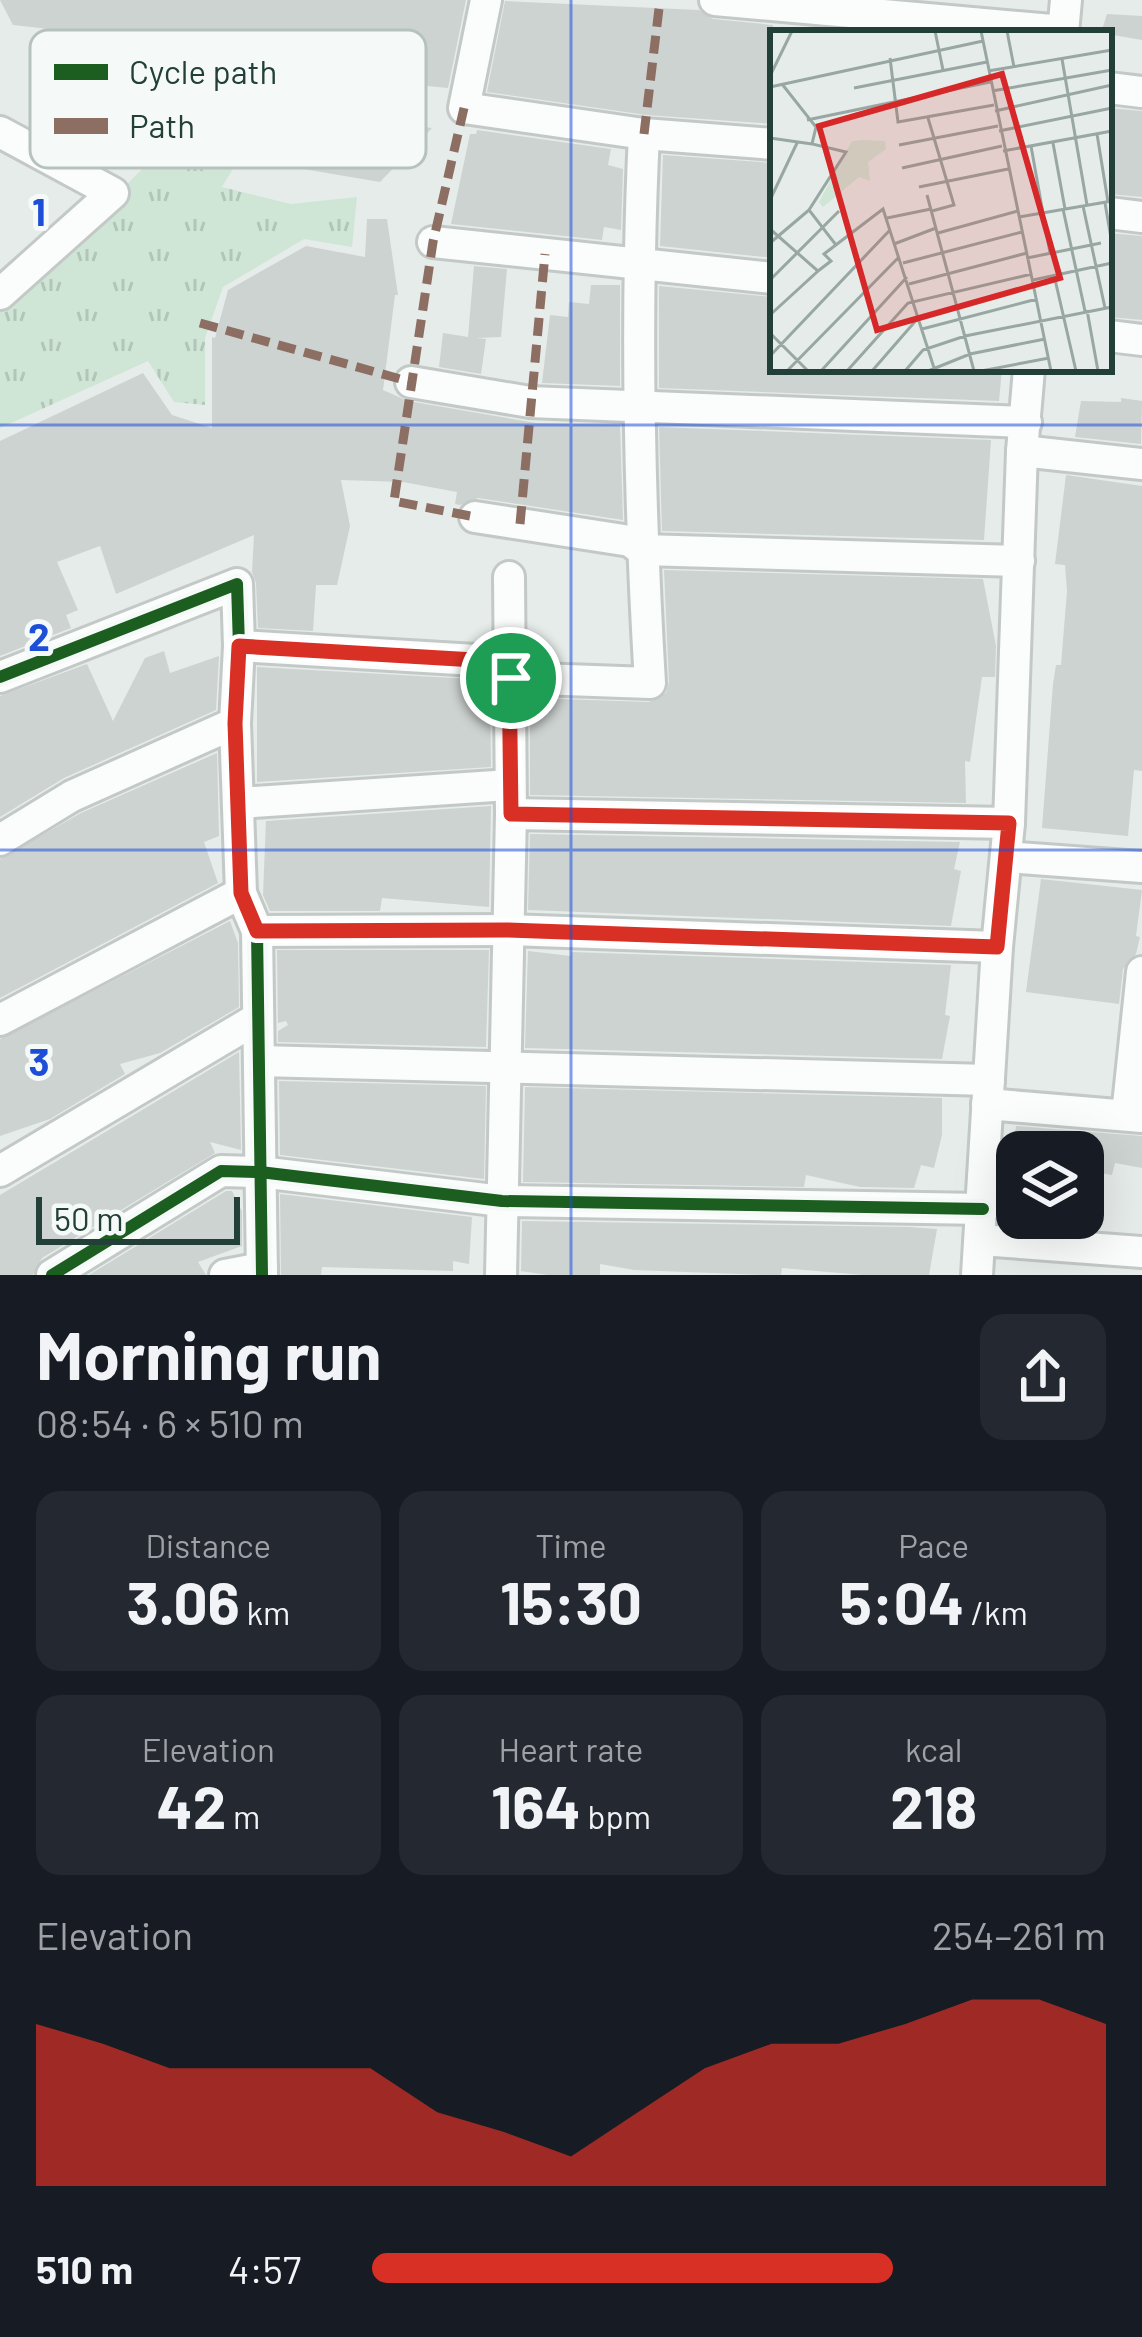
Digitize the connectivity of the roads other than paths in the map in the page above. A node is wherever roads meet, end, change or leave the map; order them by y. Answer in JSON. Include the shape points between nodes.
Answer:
{"nodes":[{"id":1,"x":486,"y":0,"type":"edge"},
{"id":2,"x":715,"y":0,"type":"edge"},
{"id":3,"x":1064,"y":21,"type":"edge"},
{"id":4,"x":1112,"y":88,"type":"edge"},
{"id":5,"x":1142,"y":92,"type":"edge"},
{"id":6,"x":0,"y":132,"type":"edge"},
{"id":7,"x":644,"y":134,"type":"junction"},
{"id":8,"x":770,"y":144,"type":"edge"},
{"id":9,"x":30,"y":148,"type":"edge"},
{"id":10,"x":66,"y":168,"type":"edge"},
{"id":11,"x":1112,"y":213,"type":"edge"},
{"id":12,"x":1142,"y":217,"type":"edge"},
{"id":13,"x":433,"y":242,"type":"dead end"},
{"id":14,"x":638,"y":266,"type":"junction"},
{"id":15,"x":770,"y":278,"type":"edge"},
{"id":16,"x":0,"y":293,"type":"edge"},
{"id":17,"x":1112,"y":336,"type":"edge"},
{"id":18,"x":1142,"y":340,"type":"edge"},
{"id":19,"x":1029,"y":372,"type":"edge"},
{"id":20,"x":411,"y":382,"type":"dead end"},
{"id":21,"x":638,"y":406,"type":"junction"},
{"id":22,"x":1024,"y":437,"type":"junction"},
{"id":23,"x":1142,"y":464,"type":"edge"},
{"id":24,"x":475,"y":517,"type":"dead end"},
{"id":25,"x":642,"y":550,"type":"junction"},
{"id":26,"x":1019,"y":561,"type":"junction"},
{"id":27,"x":509,"y":577,"type":"dead end"},
{"id":28,"x":239,"y":646,"type":"junction"},
{"id":29,"x":510,"y":670,"type":"junction"},
{"id":30,"x":0,"y":677,"type":"edge"},
{"id":31,"x":235,"y":723,"type":"junction"},
{"id":32,"x":511,"y":799,"type":"junction"},
{"id":33,"x":239,"y":803,"type":"junction"},
{"id":34,"x":1009,"y":823,"type":"junction"},
{"id":35,"x":0,"y":840,"type":"edge"},
{"id":36,"x":1006,"y":857,"type":"junction"},
{"id":37,"x":1142,"y":867,"type":"edge"},
{"id":38,"x":241,"y":893,"type":"junction"},
{"id":39,"x":508,"y":930,"type":"junction"},
{"id":40,"x":257,"y":931,"type":"junction"},
{"id":41,"x":997,"y":947,"type":"junction"},
{"id":42,"x":1142,"y":972,"type":"edge"},
{"id":43,"x":258,"y":1018,"type":"junction"},
{"id":44,"x":0,"y":1019,"type":"edge"},
{"id":45,"x":259,"y":1061,"type":"junction"},
{"id":46,"x":505,"y":1067,"type":"junction"},
{"id":47,"x":988,"y":1092,"type":"junction"},
{"id":48,"x":1135,"y":1116,"type":"edge"},
{"id":49,"x":0,"y":1171,"type":"edge"},
{"id":50,"x":260,"y":1172,"type":"junction"},
{"id":51,"x":502,"y":1201,"type":"junction"},
{"id":52,"x":983,"y":1209,"type":"junction"},
{"id":53,"x":980,"y":1240,"type":"junction"},
{"id":54,"x":1123,"y":1259,"type":"edge"},
{"id":55,"x":262,"y":1272,"type":"edge"},
{"id":56,"x":52,"y":1275,"type":"edge"},
{"id":57,"x":225,"y":1275,"type":"edge"},
{"id":58,"x":501,"y":1275,"type":"edge"},
{"id":59,"x":977,"y":1275,"type":"edge"}],
"edges":[{"from":1,"to":7,"type":"street","via":[[464,108]]},
{"from":2,"to":3,"type":"street"},
{"from":4,"to":5,"type":"street"},
{"from":6,"to":9,"type":"street"},
{"from":7,"to":8,"type":"street"},
{"from":7,"to":14,"type":"street"},
{"from":10,"to":16,"type":"street","via":[[112,193]]},
{"from":11,"to":12,"type":"street"},
{"from":13,"to":14,"type":"street"},
{"from":14,"to":15,"type":"street"},
{"from":14,"to":21,"type":"street"},
{"from":17,"to":18,"type":"street"},
{"from":19,"to":22,"type":"street"},
{"from":20,"to":21,"type":"street","via":[[530,402]]},
{"from":21,"to":22,"type":"street"},
{"from":21,"to":25,"type":"street"},
{"from":22,"to":23,"type":"street"},
{"from":22,"to":26,"type":"street"},
{"from":24,"to":25,"type":"street","via":[[630,541]]},
{"from":25,"to":26,"type":"street"},
{"from":25,"to":29,"type":"street","via":[[650,682]]},
{"from":26,"to":34,"type":"street"},
{"from":27,"to":29,"type":"street"},
{"from":28,"to":29,"type":"street"},
{"from":28,"to":30,"type":"street","via":[[237,584]]},
{"from":28,"to":31,"type":"street"},
{"from":29,"to":32,"type":"street"},
{"from":31,"to":33,"type":"street"},
{"from":31,"to":35,"type":"street","via":[[72,796]]},
{"from":32,"to":33,"type":"street"},
{"from":32,"to":34,"type":"street"},
{"from":32,"to":39,"type":"street"},
{"from":33,"to":38,"type":"street"},
{"from":34,"to":36,"type":"street"},
{"from":36,"to":37,"type":"street"},
{"from":36,"to":41,"type":"street"},
{"from":38,"to":40,"type":"street"},
{"from":38,"to":44,"type":"street"},
{"from":39,"to":40,"type":"street"},
{"from":39,"to":41,"type":"street"},
{"from":39,"to":46,"type":"street"},
{"from":40,"to":43,"type":"street"},
{"from":41,"to":47,"type":"street"},
{"from":42,"to":48,"type":"street"},
{"from":43,"to":45,"type":"street"},
{"from":43,"to":49,"type":"street"},
{"from":45,"to":46,"type":"street"},
{"from":45,"to":50,"type":"street"},
{"from":46,"to":47,"type":"street"},
{"from":46,"to":51,"type":"street"},
{"from":47,"to":48,"type":"street"},
{"from":47,"to":52,"type":"street"},
{"from":50,"to":51,"type":"street"},
{"from":50,"to":55,"type":"street"},
{"from":50,"to":56,"type":"street","via":[[221,1171]]},
{"from":51,"to":52,"type":"street"},
{"from":51,"to":58,"type":"street"},
{"from":52,"to":53,"type":"street"},
{"from":53,"to":54,"type":"street"},
{"from":53,"to":59,"type":"street"},
{"from":55,"to":57,"type":"street"}]}
